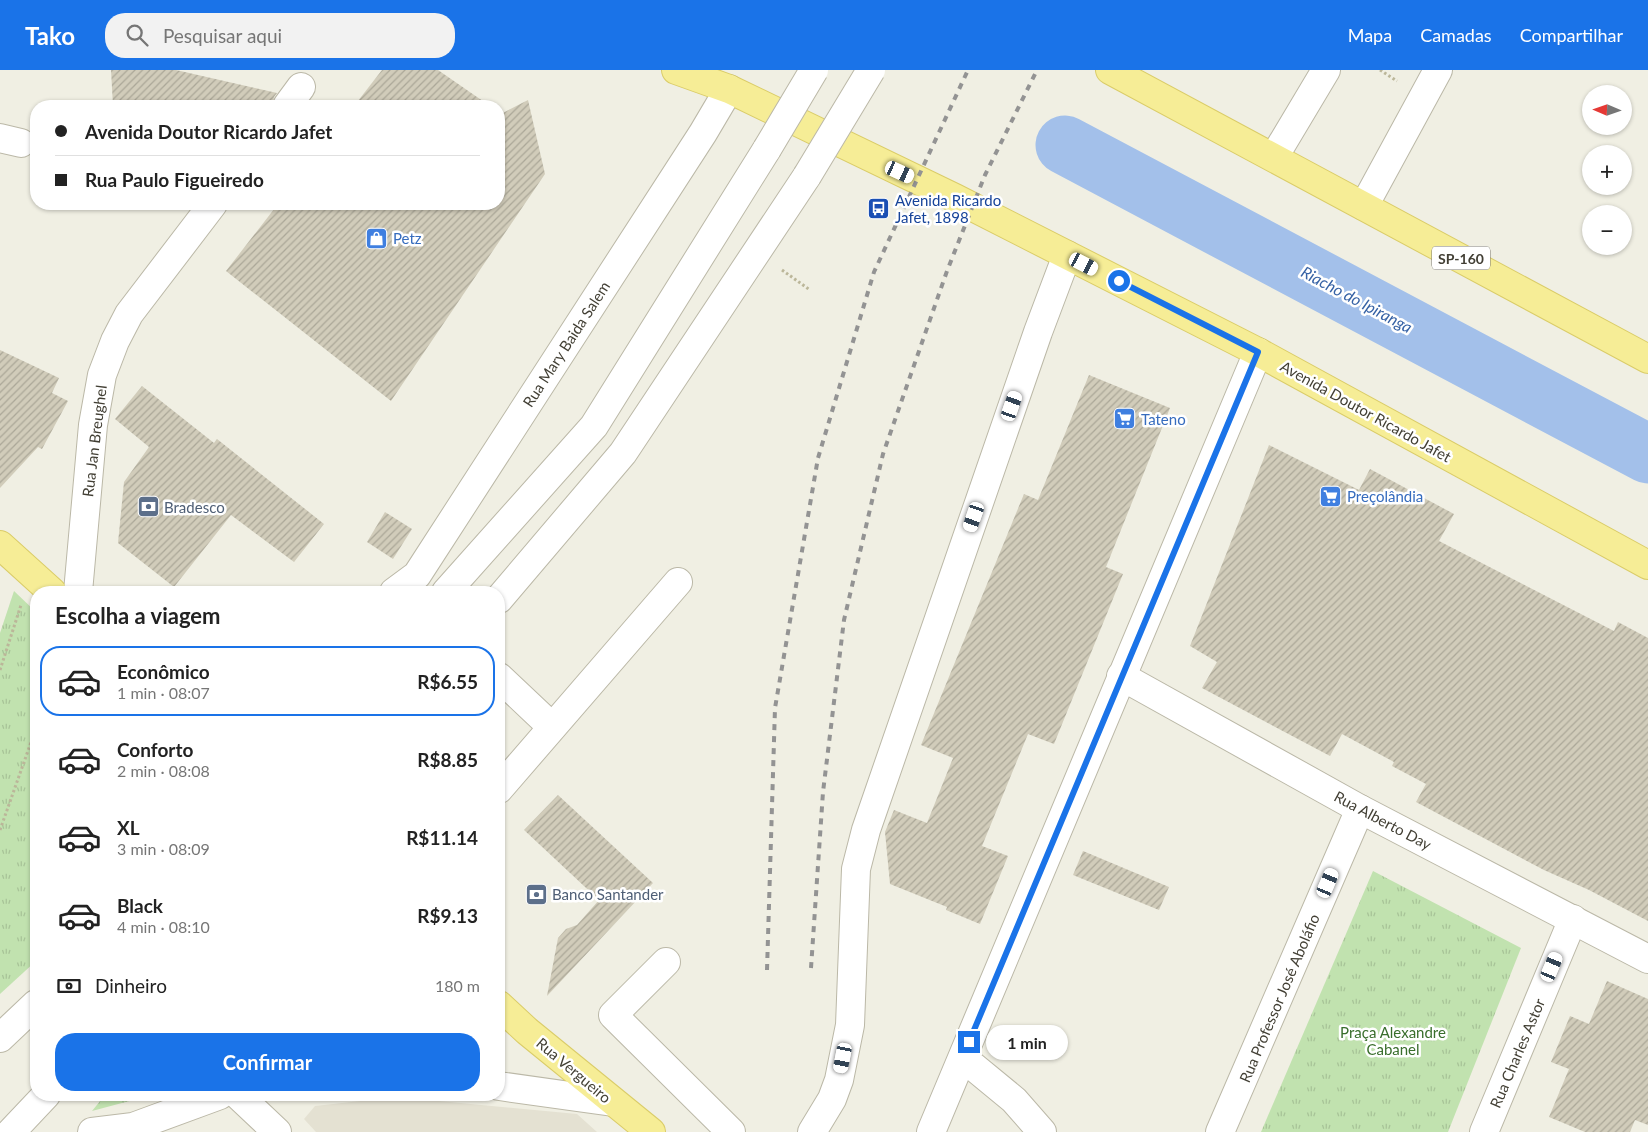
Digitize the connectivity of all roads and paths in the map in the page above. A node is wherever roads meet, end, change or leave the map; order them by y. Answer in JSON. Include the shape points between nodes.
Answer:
{"nodes":[{"id":1,"x":676,"y":70,"type":"edge"},
{"id":2,"x":814,"y":70,"type":"edge"},
{"id":3,"x":871,"y":70,"type":"edge"},
{"id":4,"x":1110,"y":70,"type":"edge"},
{"id":5,"x":1326,"y":70,"type":"edge"},
{"id":6,"x":1380,"y":70,"type":"edge"},
{"id":7,"x":1438,"y":70,"type":"edge"},
{"id":8,"x":1400,"y":82,"type":"dead end"},
{"id":9,"x":729,"y":89,"type":"junction"},
{"id":10,"x":1274,"y":157,"type":"junction"},
{"id":11,"x":1364,"y":206,"type":"junction"},
{"id":12,"x":208,"y":210,"type":"edge"},
{"id":13,"x":1067,"y":255,"type":"junction"},
{"id":14,"x":1258,"y":352,"type":"junction"},
{"id":15,"x":1648,"y":359,"type":"edge"},
{"id":16,"x":0,"y":545,"type":"edge"},
{"id":17,"x":1648,"y":565,"type":"edge"},
{"id":18,"x":678,"y":582,"type":"dead end"},
{"id":19,"x":45,"y":586,"type":"edge"},
{"id":20,"x":79,"y":586,"type":"edge"},
{"id":21,"x":402,"y":586,"type":"edge"},
{"id":22,"x":451,"y":586,"type":"edge"},
{"id":23,"x":505,"y":592,"type":"edge"},
{"id":24,"x":23,"y":599,"type":"dead end"},
{"id":25,"x":0,"y":670,"type":"edge"},
{"id":26,"x":1121,"y":676,"type":"junction"},
{"id":27,"x":505,"y":683,"type":"edge"},
{"id":28,"x":552,"y":727,"type":"junction"},
{"id":29,"x":30,"y":745,"type":"edge"},
{"id":30,"x":505,"y":782,"type":"edge"},
{"id":31,"x":1360,"y":809,"type":"junction"},
{"id":32,"x":0,"y":830,"type":"edge"},
{"id":33,"x":1572,"y":919,"type":"junction"},
{"id":34,"x":1648,"y":959,"type":"edge"},
{"id":35,"x":666,"y":962,"type":"dead end"},
{"id":36,"x":30,"y":1010,"type":"edge"},
{"id":37,"x":505,"y":1013,"type":"edge"},
{"id":38,"x":0,"y":1038,"type":"edge"},
{"id":39,"x":963,"y":1058,"type":"junction"},
{"id":40,"x":505,"y":1087,"type":"edge"},
{"id":41,"x":40,"y":1101,"type":"edge"},
{"id":42,"x":204,"y":1101,"type":"edge"},
{"id":43,"x":244,"y":1101,"type":"edge"},
{"id":44,"x":612,"y":1102,"type":"junction"},
{"id":45,"x":129,"y":1129,"type":"edge"},
{"id":46,"x":11,"y":1132,"type":"edge"},
{"id":47,"x":92,"y":1132,"type":"edge"},
{"id":48,"x":277,"y":1132,"type":"edge"},
{"id":49,"x":651,"y":1132,"type":"edge"},
{"id":50,"x":731,"y":1132,"type":"edge"},
{"id":51,"x":812,"y":1132,"type":"edge"},
{"id":52,"x":931,"y":1132,"type":"edge"},
{"id":53,"x":1042,"y":1132,"type":"edge"},
{"id":54,"x":1220,"y":1132,"type":"edge"},
{"id":55,"x":1484,"y":1132,"type":"edge"}],
"edges":[{"from":1,"to":9,"type":"main road","name":"Avenida Doutor Ricardo Jafet"},
{"from":2,"to":22,"type":"street","bridge":true,"via":[[594,426]]},
{"from":3,"to":23,"type":"street","bridge":true,"via":[[807,176],[623,453]]},
{"from":4,"to":10,"type":"main road","number":"SP-160"},
{"from":5,"to":10,"type":"street"},
{"from":6,"to":8,"type":"path"},
{"from":7,"to":11,"type":"street"},
{"from":9,"to":13,"type":"main road","name":"Avenida Doutor Ricardo Jafet"},
{"from":9,"to":21,"type":"street","name":"Rua Mary Baida Salem","via":[[417,574]]},
{"from":10,"to":11,"type":"main road","number":"SP-160"},
{"from":11,"to":15,"type":"main road","number":"SP-160"},
{"from":12,"to":20,"type":"street","name":"Rua Jan Breughel","via":[[129,314],[102,375],[93,425]]},
{"from":13,"to":14,"type":"main road","name":"Avenida Doutor Ricardo Jafet"},
{"from":13,"to":51,"type":"street","via":[[866,830],[856,869],[850,1025],[832,1099]]},
{"from":14,"to":17,"type":"main road","name":"Avenida Doutor Ricardo Jafet"},
{"from":14,"to":26,"type":"street"},
{"from":16,"to":19,"type":"main road"},
{"from":18,"to":28,"type":"street"},
{"from":24,"to":25,"type":"path"},
{"from":26,"to":31,"type":"street","name":"Rua Alberto Day"},
{"from":26,"to":39,"type":"street"},
{"from":27,"to":28,"type":"street"},
{"from":28,"to":30,"type":"street"},
{"from":29,"to":32,"type":"path"},
{"from":31,"to":33,"type":"street","name":"Rua Alberto Day"},
{"from":31,"to":54,"type":"street","name":"Rua Professor José Aboláfio"},
{"from":33,"to":34,"type":"street","name":"Rua Alberto Day"},
{"from":33,"to":55,"type":"street","name":"Rua Charles Astor"},
{"from":35,"to":50,"type":"street","via":[[613,1015]]},
{"from":36,"to":38,"type":"street"},
{"from":37,"to":44,"type":"main road","name":"Rua Vergueiro"},
{"from":39,"to":52,"type":"street"},
{"from":39,"to":53,"type":"street","via":[[1014,1100]]},
{"from":40,"to":44,"type":"street"},
{"from":41,"to":46,"type":"street"},
{"from":42,"to":45,"type":"street"},
{"from":43,"to":48,"type":"street"},
{"from":44,"to":49,"type":"main road","name":"Rua Vergueiro"},
{"from":45,"to":47,"type":"street"}]}
